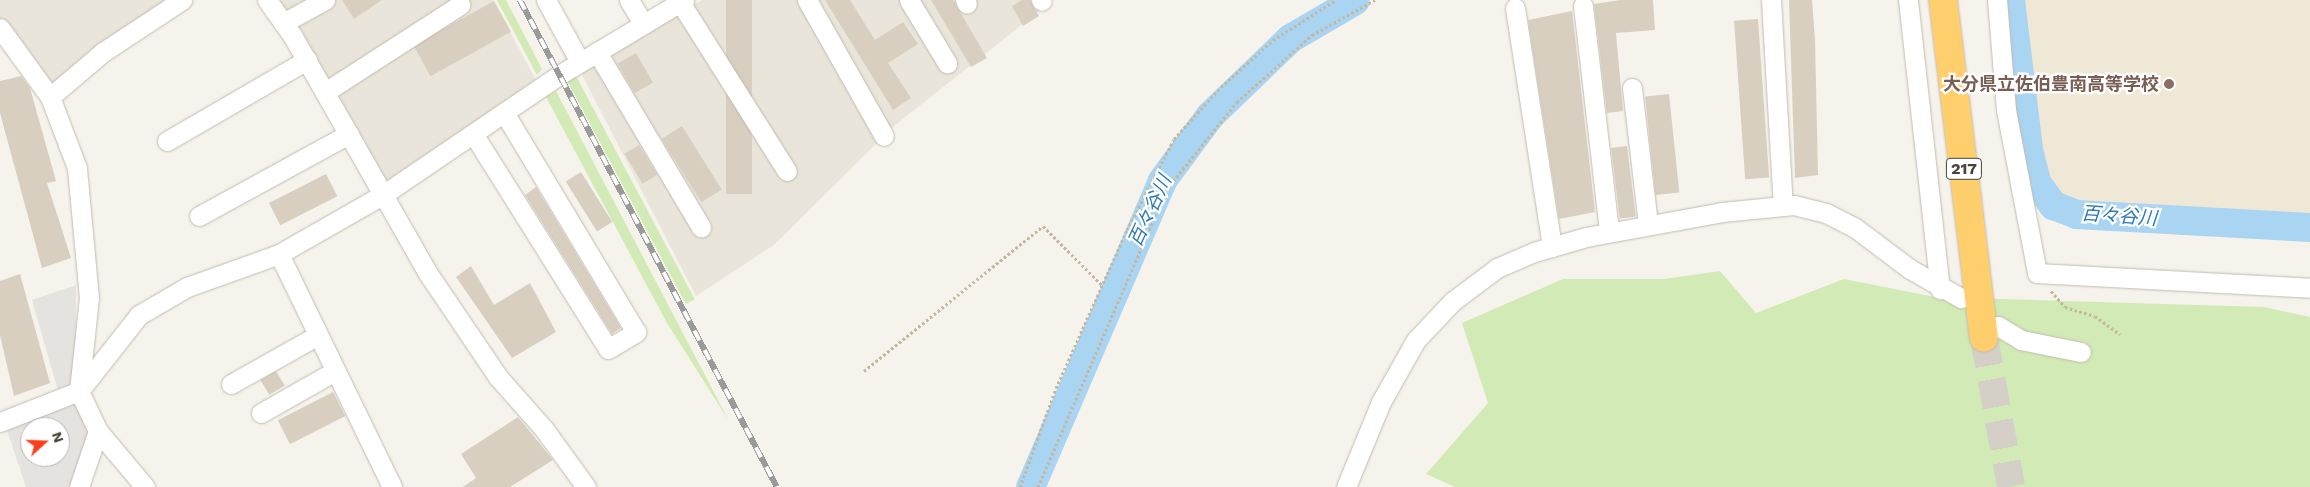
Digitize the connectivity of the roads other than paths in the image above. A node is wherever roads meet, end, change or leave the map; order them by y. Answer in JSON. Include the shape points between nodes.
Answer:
{"nodes":[{"id":1,"x":182,"y":0,"type":"edge"},
{"id":2,"x":267,"y":0,"type":"edge"},
{"id":3,"x":325,"y":0,"type":"edge"},
{"id":4,"x":546,"y":0,"type":"edge"},
{"id":5,"x":629,"y":0,"type":"edge"},
{"id":6,"x":807,"y":0,"type":"edge"},
{"id":7,"x":908,"y":0,"type":"edge"},
{"id":8,"x":1771,"y":0,"type":"edge"},
{"id":9,"x":1908,"y":0,"type":"edge"},
{"id":10,"x":1943,"y":0,"type":"edge"},
{"id":11,"x":1997,"y":0,"type":"edge"},
{"id":12,"x":682,"y":1,"type":"edge"},
{"id":13,"x":460,"y":5,"type":"dead end"},
{"id":14,"x":1583,"y":6,"type":"dead end"},
{"id":15,"x":1515,"y":8,"type":"dead end"},
{"id":16,"x":283,"y":23,"type":"junction"},
{"id":17,"x":643,"y":23,"type":"junction"},
{"id":18,"x":0,"y":28,"type":"edge"},
{"id":19,"x":6,"y":47,"type":"edge"},
{"id":20,"x":597,"y":52,"type":"junction"},
{"id":21,"x":307,"y":60,"type":"junction"},
{"id":22,"x":580,"y":62,"type":"junction"},
{"id":23,"x":947,"y":63,"type":"dead end"},
{"id":24,"x":1632,"y":88,"type":"dead end"},
{"id":25,"x":325,"y":92,"type":"junction"},
{"id":26,"x":50,"y":97,"type":"junction"},
{"id":27,"x":505,"y":114,"type":"junction"},
{"id":28,"x":349,"y":134,"type":"junction"},
{"id":29,"x":474,"y":135,"type":"junction"},
{"id":30,"x":884,"y":136,"type":"dead end"},
{"id":31,"x":167,"y":141,"type":"dead end"},
{"id":32,"x":787,"y":172,"type":"dead end"},
{"id":33,"x":384,"y":194,"type":"junction"},
{"id":34,"x":1783,"y":206,"type":"junction"},
{"id":35,"x":199,"y":216,"type":"dead end"},
{"id":36,"x":1648,"y":225,"type":"junction"},
{"id":37,"x":701,"y":226,"type":"dead end"},
{"id":38,"x":1609,"y":232,"type":"junction"},
{"id":39,"x":1552,"y":246,"type":"junction"},
{"id":40,"x":279,"y":254,"type":"junction"},
{"id":41,"x":2310,"y":288,"type":"edge"},
{"id":42,"x":1940,"y":289,"type":"junction"},
{"id":43,"x":1961,"y":298,"type":"dead end"},
{"id":44,"x":1991,"y":332,"type":"joint"},
{"id":45,"x":318,"y":335,"type":"junction"},
{"id":46,"x":2081,"y":352,"type":"dead end"},
{"id":47,"x":335,"y":371,"type":"junction"},
{"id":48,"x":231,"y":384,"type":"dead end"},
{"id":49,"x":78,"y":391,"type":"junction"},
{"id":50,"x":260,"y":413,"type":"dead end"},
{"id":51,"x":0,"y":422,"type":"edge"},
{"id":52,"x":98,"y":431,"type":"junction"},
{"id":53,"x":79,"y":487,"type":"edge"},
{"id":54,"x":145,"y":487,"type":"edge"},
{"id":55,"x":392,"y":487,"type":"edge"},
{"id":56,"x":586,"y":487,"type":"edge"},
{"id":57,"x":1346,"y":487,"type":"edge"}],
"edges":[{"from":1,"to":26,"type":"street","via":[[103,52]]},
{"from":2,"to":16,"type":"street"},
{"from":3,"to":16,"type":"street"},
{"from":4,"to":22,"type":"street"},
{"from":5,"to":17,"type":"street"},
{"from":6,"to":30,"type":"street"},
{"from":7,"to":23,"type":"street"},
{"from":8,"to":34,"type":"street"},
{"from":9,"to":42,"type":"street"},
{"from":10,"to":44,"type":"highway","number":"217"},
{"from":11,"to":41,"type":"street","via":[[2006,110],[2037,273]]},
{"from":12,"to":17,"type":"street"},
{"from":12,"to":32,"type":"street"},
{"from":13,"to":25,"type":"street"},
{"from":14,"to":38,"type":"street"},
{"from":15,"to":39,"type":"street"},
{"from":16,"to":21,"type":"street"},
{"from":17,"to":20,"type":"street"},
{"from":18,"to":19,"type":"street"},
{"from":19,"to":26,"type":"street"},
{"from":20,"to":22,"type":"street"},
{"from":20,"to":37,"type":"street"},
{"from":21,"to":25,"type":"street"},
{"from":21,"to":31,"type":"street"},
{"from":22,"to":27,"type":"street"},
{"from":24,"to":36,"type":"street"},
{"from":25,"to":28,"type":"street"},
{"from":26,"to":49,"type":"street","via":[[76,168],[89,298]]},
{"from":27,"to":29,"type":"street"},
{"from":27,"to":29,"type":"street","via":[[636,332],[608,349]]},
{"from":28,"to":33,"type":"street"},
{"from":28,"to":35,"type":"street"},
{"from":29,"to":33,"type":"street"},
{"from":33,"to":40,"type":"street"},
{"from":33,"to":56,"type":"street","via":[[426,272],[498,377],[544,429]]},
{"from":34,"to":36,"type":"street"},
{"from":34,"to":42,"type":"street","via":[[1826,213],[1854,227]]},
{"from":36,"to":38,"type":"street"},
{"from":38,"to":39,"type":"street"},
{"from":39,"to":57,"type":"street","via":[[1496,268],[1453,301],[1416,340],[1381,402]]},
{"from":40,"to":45,"type":"street"},
{"from":40,"to":49,"type":"street","via":[[187,287],[139,315]]},
{"from":42,"to":43,"type":"street"},
{"from":44,"to":46,"type":"street"},
{"from":45,"to":47,"type":"street"},
{"from":45,"to":48,"type":"street"},
{"from":47,"to":50,"type":"street"},
{"from":47,"to":55,"type":"street"},
{"from":49,"to":51,"type":"street"},
{"from":49,"to":52,"type":"street"},
{"from":52,"to":53,"type":"street"},
{"from":52,"to":54,"type":"street"}]}
